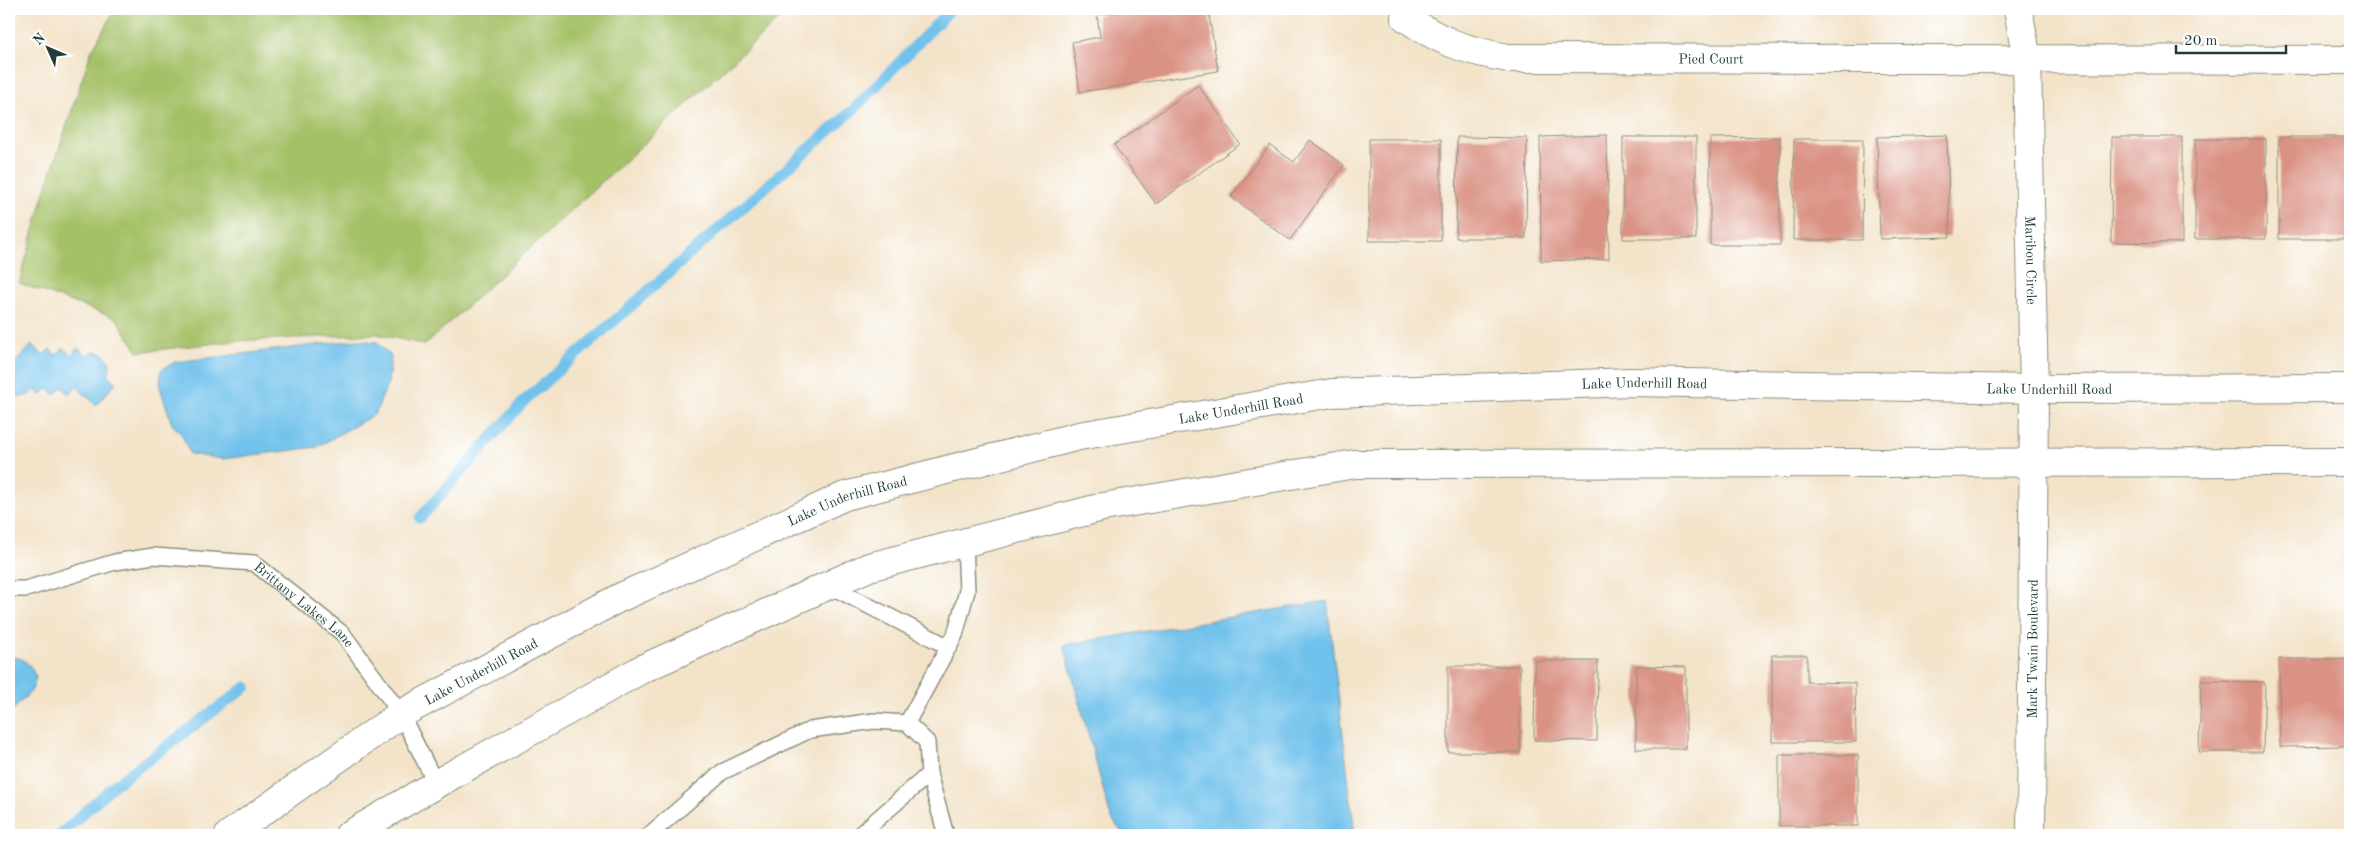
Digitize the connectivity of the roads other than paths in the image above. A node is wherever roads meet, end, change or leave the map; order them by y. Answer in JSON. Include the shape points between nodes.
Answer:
{"nodes":[{"id":1,"x":2018,"y":9,"type":"edge"},
{"id":2,"x":1405,"y":16,"type":"dead end"},
{"id":3,"x":2027,"y":60,"type":"junction"},
{"id":4,"x":2350,"y":60,"type":"edge"},
{"id":5,"x":2350,"y":388,"type":"edge"},
{"id":6,"x":2034,"y":389,"type":"junction"},
{"id":7,"x":2033,"y":462,"type":"junction"},
{"id":8,"x":2350,"y":462,"type":"edge"},
{"id":9,"x":965,"y":542,"type":"junction"},
{"id":10,"x":828,"y":585,"type":"junction"},
{"id":11,"x":9,"y":589,"type":"edge"},
{"id":12,"x":948,"y":647,"type":"junction"},
{"id":13,"x":401,"y":714,"type":"junction"},
{"id":14,"x":907,"y":723,"type":"junction"},
{"id":15,"x":929,"y":774,"type":"junction"},
{"id":16,"x":436,"y":784,"type":"junction"},
{"id":17,"x":229,"y":835,"type":"edge"},
{"id":18,"x":349,"y":835,"type":"edge"},
{"id":19,"x":649,"y":835,"type":"edge"},
{"id":20,"x":859,"y":835,"type":"edge"},
{"id":21,"x":946,"y":835,"type":"edge"},
{"id":22,"x":2031,"y":835,"type":"edge"}],
"edges":[{"from":1,"to":3,"type":"street","name":"Maribou Circle"},
{"from":2,"to":3,"type":"street","name":"Pied Court","via":[[1447,43],[1477,53],[1508,58]]},
{"from":3,"to":4,"type":"street"},
{"from":3,"to":6,"type":"street","name":"Maribou Circle"},
{"from":5,"to":6,"type":"street","name":"Lake Underhill Road"},
{"from":6,"to":7,"type":"street","name":"Maribou Circle"},
{"from":6,"to":13,"type":"street","name":"Lake Underhill Road","via":[[1631,382],[1332,393],[1079,436],[845,496],[619,598]]},
{"from":7,"to":8,"type":"street"},
{"from":7,"to":9,"type":"street","via":[[1355,464],[1102,507]]},
{"from":7,"to":22,"type":"street","name":"Mark Twain Boulevard"},
{"from":9,"to":10,"type":"street","via":[[869,567]]},
{"from":9,"to":12,"type":"lane","via":[[967,591],[955,635]]},
{"from":10,"to":12,"type":"lane"},
{"from":10,"to":16,"type":"street","via":[[642,669]]},
{"from":11,"to":13,"type":"lane","name":"Brittany Lakes Lane","via":[[26,589],[115,562],[153,556],[254,563],[343,634]]},
{"from":12,"to":14,"type":"lane"},
{"from":13,"to":16,"type":"lane","name":"Brittany Lakes Lane"},
{"from":13,"to":17,"type":"street","name":"Lake Underhill Road"},
{"from":14,"to":15,"type":"lane","via":[[927,742]]},
{"from":14,"to":19,"type":"lane","via":[[874,721],[810,730],[722,772]]},
{"from":15,"to":20,"type":"lane"},
{"from":15,"to":21,"type":"lane"},
{"from":16,"to":18,"type":"street"}]}
